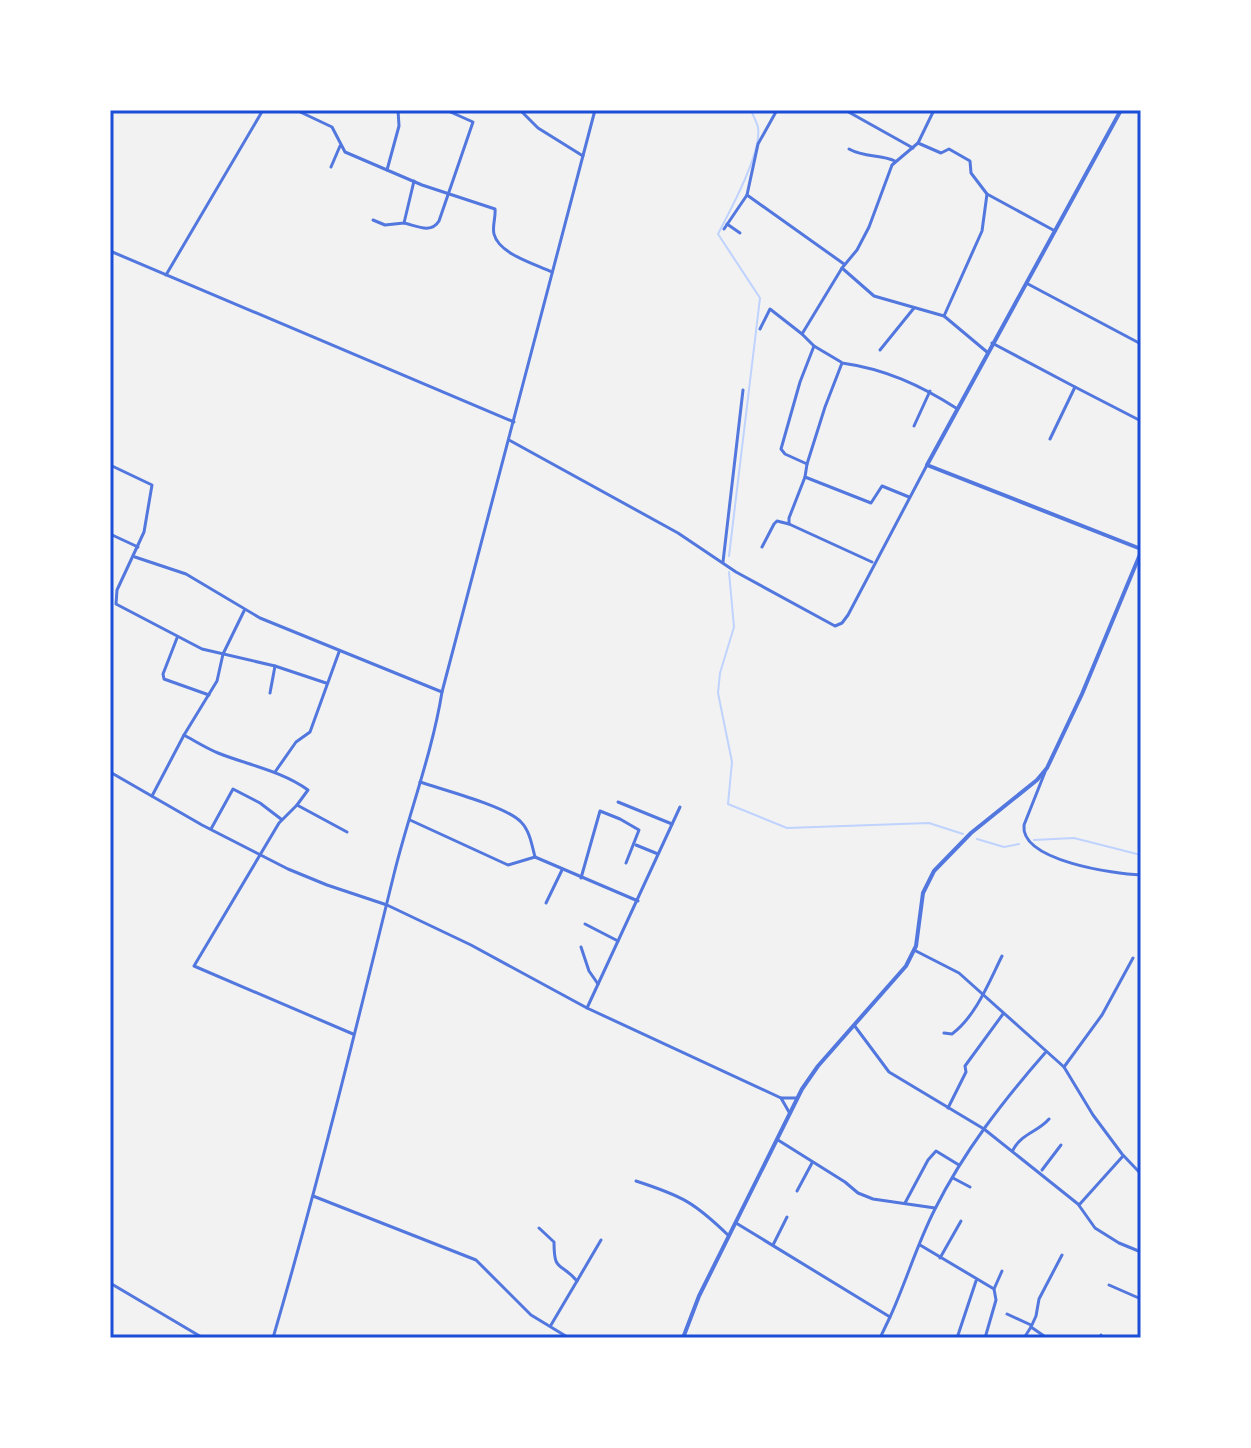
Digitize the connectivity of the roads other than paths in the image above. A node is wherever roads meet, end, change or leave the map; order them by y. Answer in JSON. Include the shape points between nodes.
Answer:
{"nodes":[{"id":1,"x":263,"y":110,"type":"edge"},
{"id":2,"x":296,"y":110,"type":"edge"},
{"id":3,"x":398,"y":110,"type":"edge"},
{"id":4,"x":446,"y":110,"type":"edge"},
{"id":5,"x":520,"y":110,"type":"edge"},
{"id":6,"x":595,"y":110,"type":"edge"},
{"id":7,"x":777,"y":110,"type":"edge"},
{"id":8,"x":845,"y":110,"type":"edge"},
{"id":9,"x":934,"y":110,"type":"edge"},
{"id":10,"x":1121,"y":110,"type":"edge"},
{"id":11,"x":918,"y":143,"type":"junction"},
{"id":12,"x":340,"y":146,"type":"junction"},
{"id":13,"x":913,"y":148,"type":"junction"},
{"id":14,"x":849,"y":149,"type":"dead end"},
{"id":15,"x":583,"y":156,"type":"junction"},
{"id":16,"x":895,"y":161,"type":"junction"},
{"id":17,"x":331,"y":167,"type":"dead end"},
{"id":18,"x":387,"y":170,"type":"junction"},
{"id":19,"x":414,"y":181,"type":"junction"},
{"id":20,"x":447,"y":194,"type":"junction"},
{"id":21,"x":987,"y":194,"type":"junction"},
{"id":22,"x":747,"y":195,"type":"junction"},
{"id":23,"x":373,"y":220,"type":"dead end"},
{"id":24,"x":404,"y":223,"type":"junction"},
{"id":25,"x":727,"y":224,"type":"junction"},
{"id":26,"x":724,"y":229,"type":"dead end"},
{"id":27,"x":1055,"y":231,"type":"junction"},
{"id":28,"x":740,"y":233,"type":"dead end"},
{"id":29,"x":110,"y":251,"type":"edge"},
{"id":30,"x":843,"y":266,"type":"junction"},
{"id":31,"x":552,"y":272,"type":"junction"},
{"id":32,"x":166,"y":275,"type":"junction"},
{"id":33,"x":1026,"y":283,"type":"junction"},
{"id":34,"x":914,"y":308,"type":"junction"},
{"id":35,"x":944,"y":316,"type":"junction"},
{"id":36,"x":760,"y":329,"type":"dead end"},
{"id":37,"x":802,"y":334,"type":"junction"},
{"id":38,"x":992,"y":343,"type":"junction"},
{"id":39,"x":1141,"y":344,"type":"edge"},
{"id":40,"x":814,"y":346,"type":"junction"},
{"id":41,"x":880,"y":350,"type":"dead end"},
{"id":42,"x":987,"y":352,"type":"junction"},
{"id":43,"x":842,"y":363,"type":"junction"},
{"id":44,"x":1075,"y":387,"type":"junction"},
{"id":45,"x":743,"y":390,"type":"dead end"},
{"id":46,"x":930,"y":391,"type":"junction"},
{"id":47,"x":957,"y":409,"type":"junction"},
{"id":48,"x":1141,"y":421,"type":"edge"},
{"id":49,"x":514,"y":422,"type":"junction"},
{"id":50,"x":914,"y":426,"type":"dead end"},
{"id":51,"x":1050,"y":439,"type":"dead end"},
{"id":52,"x":509,"y":440,"type":"junction"},
{"id":53,"x":807,"y":464,"type":"junction"},
{"id":54,"x":110,"y":465,"type":"edge"},
{"id":55,"x":927,"y":465,"type":"junction"},
{"id":56,"x":805,"y":477,"type":"junction"},
{"id":57,"x":910,"y":498,"type":"junction"},
{"id":58,"x":789,"y":524,"type":"junction"},
{"id":59,"x":110,"y":534,"type":"edge"},
{"id":60,"x":138,"y":547,"type":"junction"},
{"id":61,"x":762,"y":547,"type":"dead end"},
{"id":62,"x":1141,"y":550,"type":"edge"},
{"id":63,"x":134,"y":556,"type":"junction"},
{"id":64,"x":723,"y":562,"type":"junction"},
{"id":65,"x":874,"y":562,"type":"junction"},
{"id":66,"x":110,"y":587,"type":"edge"},
{"id":67,"x":117,"y":590,"type":"junction"},
{"id":68,"x":244,"y":610,"type":"junction"},
{"id":69,"x":177,"y":638,"type":"junction"},
{"id":70,"x":339,"y":651,"type":"junction"},
{"id":71,"x":223,"y":654,"type":"junction"},
{"id":72,"x":275,"y":666,"type":"junction"},
{"id":73,"x":326,"y":683,"type":"junction"},
{"id":74,"x":442,"y":692,"type":"junction"},
{"id":75,"x":270,"y":693,"type":"dead end"},
{"id":76,"x":209,"y":695,"type":"junction"},
{"id":77,"x":184,"y":735,"type":"junction"},
{"id":78,"x":1047,"y":768,"type":"junction"},
{"id":79,"x":110,"y":772,"type":"edge"},
{"id":80,"x":275,"y":772,"type":"junction"},
{"id":81,"x":420,"y":782,"type":"junction"},
{"id":82,"x":152,"y":796,"type":"junction"},
{"id":83,"x":618,"y":802,"type":"dead end"},
{"id":84,"x":297,"y":805,"type":"junction"},
{"id":85,"x":680,"y":807,"type":"dead end"},
{"id":86,"x":281,"y":819,"type":"junction"},
{"id":87,"x":408,"y":819,"type":"junction"},
{"id":88,"x":672,"y":824,"type":"junction"},
{"id":89,"x":211,"y":829,"type":"junction"},
{"id":90,"x":347,"y":832,"type":"dead end"},
{"id":91,"x":635,"y":844,"type":"junction"},
{"id":92,"x":658,"y":854,"type":"junction"},
{"id":93,"x":262,"y":855,"type":"junction"},
{"id":94,"x":535,"y":857,"type":"junction"},
{"id":95,"x":626,"y":863,"type":"dead end"},
{"id":96,"x":562,"y":870,"type":"junction"},
{"id":97,"x":1141,"y":875,"type":"edge"},
{"id":98,"x":581,"y":878,"type":"junction"},
{"id":99,"x":638,"y":901,"type":"junction"},
{"id":100,"x":546,"y":903,"type":"dead end"},
{"id":101,"x":387,"y":905,"type":"junction"},
{"id":102,"x":585,"y":924,"type":"dead end"},
{"id":103,"x":618,"y":941,"type":"junction"},
{"id":104,"x":581,"y":947,"type":"dead end"},
{"id":105,"x":914,"y":950,"type":"junction"},
{"id":106,"x":1002,"y":956,"type":"dead end"},
{"id":107,"x":1133,"y":958,"type":"dead end"},
{"id":108,"x":598,"y":984,"type":"junction"},
{"id":109,"x":982,"y":996,"type":"junction"},
{"id":110,"x":587,"y":1008,"type":"junction"},
{"id":111,"x":1003,"y":1014,"type":"junction"},
{"id":112,"x":854,"y":1025,"type":"junction"},
{"id":113,"x":944,"y":1033,"type":"dead end"},
{"id":114,"x":354,"y":1034,"type":"junction"},
{"id":115,"x":1045,"y":1053,"type":"junction"},
{"id":116,"x":1064,"y":1067,"type":"junction"},
{"id":117,"x":781,"y":1098,"type":"junction"},
{"id":118,"x":797,"y":1098,"type":"junction"},
{"id":119,"x":948,"y":1108,"type":"junction"},
{"id":120,"x":790,"y":1114,"type":"junction"},
{"id":121,"x":1049,"y":1119,"type":"dead end"},
{"id":122,"x":984,"y":1129,"type":"junction"},
{"id":123,"x":778,"y":1140,"type":"junction"},
{"id":124,"x":1061,"y":1145,"type":"dead end"},
{"id":125,"x":1013,"y":1150,"type":"junction"},
{"id":126,"x":1123,"y":1156,"type":"junction"},
{"id":127,"x":812,"y":1162,"type":"junction"},
{"id":128,"x":959,"y":1165,"type":"junction"},
{"id":129,"x":1041,"y":1172,"type":"junction"},
{"id":130,"x":1141,"y":1174,"type":"edge"},
{"id":131,"x":953,"y":1178,"type":"junction"},
{"id":132,"x":636,"y":1181,"type":"dead end"},
{"id":133,"x":970,"y":1187,"type":"dead end"},
{"id":134,"x":797,"y":1191,"type":"dead end"},
{"id":135,"x":313,"y":1196,"type":"junction"},
{"id":136,"x":905,"y":1204,"type":"junction"},
{"id":137,"x":1079,"y":1205,"type":"junction"},
{"id":138,"x":935,"y":1208,"type":"junction"},
{"id":139,"x":787,"y":1217,"type":"dead end"},
{"id":140,"x":961,"y":1221,"type":"dead end"},
{"id":141,"x":736,"y":1223,"type":"junction"},
{"id":142,"x":539,"y":1228,"type":"dead end"},
{"id":143,"x":729,"y":1236,"type":"junction"},
{"id":144,"x":601,"y":1240,"type":"dead end"},
{"id":145,"x":773,"y":1245,"type":"junction"},
{"id":146,"x":920,"y":1245,"type":"junction"},
{"id":147,"x":1141,"y":1252,"type":"edge"},
{"id":148,"x":1062,"y":1255,"type":"dead end"},
{"id":149,"x":940,"y":1258,"type":"junction"},
{"id":150,"x":1002,"y":1271,"type":"dead end"},
{"id":151,"x":577,"y":1281,"type":"junction"},
{"id":152,"x":976,"y":1281,"type":"junction"},
{"id":153,"x":110,"y":1283,"type":"edge"},
{"id":154,"x":1109,"y":1285,"type":"dead end"},
{"id":155,"x":994,"y":1289,"type":"junction"},
{"id":156,"x":1141,"y":1299,"type":"edge"},
{"id":157,"x":1007,"y":1314,"type":"dead end"},
{"id":158,"x":890,"y":1317,"type":"junction"},
{"id":159,"x":551,"y":1325,"type":"junction"},
{"id":160,"x":1031,"y":1326,"type":"junction"},
{"id":161,"x":203,"y":1338,"type":"edge"},
{"id":162,"x":273,"y":1338,"type":"edge"},
{"id":163,"x":569,"y":1338,"type":"edge"},
{"id":164,"x":683,"y":1338,"type":"edge"},
{"id":165,"x":880,"y":1338,"type":"edge"},
{"id":166,"x":957,"y":1338,"type":"edge"},
{"id":167,"x":985,"y":1338,"type":"edge"},
{"id":168,"x":1024,"y":1338,"type":"edge"},
{"id":169,"x":1047,"y":1338,"type":"edge"}],
"edges":[{"from":1,"to":32,"type":"street"},
{"from":2,"to":12,"type":"street","via":[[332,127]]},
{"from":3,"to":18,"type":"street"},
{"from":4,"to":20,"type":"street","via":[[473,122]]},
{"from":5,"to":15,"type":"street"},
{"from":6,"to":15,"type":"street"},
{"from":7,"to":22,"type":"street","via":[[758,144]]},
{"from":8,"to":13,"type":"street"},
{"from":9,"to":11,"type":"street"},
{"from":10,"to":27,"type":"street"},
{"from":11,"to":13,"type":"street"},
{"from":11,"to":21,"type":"street","via":[[941,153],[949,149],[970,161],[971,173]]},
{"from":12,"to":17,"type":"street"},
{"from":12,"to":18,"type":"street"},
{"from":13,"to":16,"type":"street"},
{"from":14,"to":16,"type":"street"},
{"from":15,"to":31,"type":"street"},
{"from":16,"to":30,"type":"street","via":[[869,227]]},
{"from":18,"to":19,"type":"street"},
{"from":19,"to":20,"type":"street"},
{"from":19,"to":24,"type":"street"},
{"from":20,"to":24,"type":"street","via":[[433,228]]},
{"from":20,"to":31,"type":"street","via":[[495,209],[497,241]]},
{"from":21,"to":27,"type":"street"},
{"from":21,"to":35,"type":"street","via":[[982,231]]},
{"from":22,"to":25,"type":"street"},
{"from":22,"to":30,"type":"street"},
{"from":23,"to":24,"type":"street"},
{"from":25,"to":26,"type":"street"},
{"from":25,"to":28,"type":"street"},
{"from":27,"to":33,"type":"street"},
{"from":29,"to":32,"type":"street"},
{"from":30,"to":34,"type":"street","via":[[874,296]]},
{"from":30,"to":37,"type":"street"},
{"from":31,"to":49,"type":"street"},
{"from":32,"to":49,"type":"street"},
{"from":33,"to":38,"type":"street"},
{"from":33,"to":39,"type":"street"},
{"from":34,"to":35,"type":"street"},
{"from":34,"to":41,"type":"street"},
{"from":35,"to":42,"type":"street"},
{"from":36,"to":37,"type":"street","via":[[770,309]]},
{"from":37,"to":40,"type":"street"},
{"from":38,"to":42,"type":"street"},
{"from":38,"to":44,"type":"street"},
{"from":40,"to":43,"type":"street"},
{"from":40,"to":53,"type":"street","via":[[781,449]]},
{"from":42,"to":47,"type":"street"},
{"from":43,"to":46,"type":"street","via":[[882,371]]},
{"from":43,"to":53,"type":"street"},
{"from":44,"to":48,"type":"street"},
{"from":44,"to":51,"type":"street"},
{"from":45,"to":64,"type":"street"},
{"from":46,"to":47,"type":"street"},
{"from":46,"to":50,"type":"street"},
{"from":47,"to":55,"type":"street"},
{"from":49,"to":52,"type":"street"},
{"from":52,"to":64,"type":"street"},
{"from":52,"to":74,"type":"street"},
{"from":53,"to":56,"type":"street"},
{"from":54,"to":60,"type":"street","via":[[152,485]]},
{"from":55,"to":57,"type":"street"},
{"from":55,"to":62,"type":"street"},
{"from":56,"to":57,"type":"street","via":[[871,503],[882,486]]},
{"from":56,"to":58,"type":"street"},
{"from":57,"to":65,"type":"street"},
{"from":58,"to":61,"type":"street","via":[[777,521]]},
{"from":58,"to":65,"type":"street"},
{"from":59,"to":60,"type":"street"},
{"from":60,"to":63,"type":"street"},
{"from":62,"to":78,"type":"street"},
{"from":63,"to":67,"type":"street"},
{"from":63,"to":68,"type":"street","via":[[186,574]]},
{"from":64,"to":65,"type":"street","via":[[835,626],[848,615]]},
{"from":66,"to":67,"type":"street"},
{"from":67,"to":69,"type":"street","via":[[116,604]]},
{"from":68,"to":70,"type":"street"},
{"from":68,"to":71,"type":"street"},
{"from":69,"to":71,"type":"street"},
{"from":69,"to":76,"type":"street","via":[[164,679]]},
{"from":70,"to":73,"type":"street"},
{"from":70,"to":74,"type":"street"},
{"from":71,"to":72,"type":"street"},
{"from":71,"to":76,"type":"street"},
{"from":72,"to":73,"type":"street"},
{"from":72,"to":75,"type":"street"},
{"from":73,"to":80,"type":"street","via":[[310,732]]},
{"from":74,"to":81,"type":"street"},
{"from":76,"to":77,"type":"street"},
{"from":77,"to":80,"type":"street"},
{"from":77,"to":82,"type":"street"},
{"from":78,"to":97,"type":"street","via":[[1024,825],[1031,845],[1070,863]]},
{"from":78,"to":105,"type":"street","via":[[934,871],[919,908]]},
{"from":79,"to":82,"type":"street"},
{"from":80,"to":84,"type":"street","via":[[308,790]]},
{"from":81,"to":87,"type":"street"},
{"from":81,"to":94,"type":"street","via":[[519,819]]},
{"from":82,"to":89,"type":"street"},
{"from":83,"to":88,"type":"street"},
{"from":84,"to":86,"type":"street"},
{"from":84,"to":90,"type":"street"},
{"from":85,"to":88,"type":"street"},
{"from":86,"to":89,"type":"street","via":[[233,789]]},
{"from":86,"to":93,"type":"street"},
{"from":87,"to":94,"type":"street","via":[[508,865]]},
{"from":87,"to":101,"type":"street"},
{"from":88,"to":92,"type":"street"},
{"from":89,"to":93,"type":"street"},
{"from":91,"to":92,"type":"street"},
{"from":91,"to":95,"type":"street"},
{"from":91,"to":98,"type":"street","via":[[636,828],[600,811]]},
{"from":92,"to":99,"type":"street"},
{"from":93,"to":101,"type":"street"},
{"from":93,"to":114,"type":"street","via":[[194,966]]},
{"from":94,"to":96,"type":"street"},
{"from":96,"to":98,"type":"street"},
{"from":96,"to":100,"type":"street"},
{"from":98,"to":99,"type":"street"},
{"from":99,"to":103,"type":"street"},
{"from":101,"to":110,"type":"street"},
{"from":101,"to":114,"type":"street"},
{"from":102,"to":103,"type":"street"},
{"from":103,"to":108,"type":"street"},
{"from":104,"to":108,"type":"street"},
{"from":105,"to":109,"type":"street","via":[[951,967]]},
{"from":105,"to":112,"type":"street"},
{"from":106,"to":109,"type":"street"},
{"from":107,"to":116,"type":"street","via":[[1102,1015]]},
{"from":108,"to":110,"type":"street"},
{"from":109,"to":111,"type":"street"},
{"from":109,"to":113,"type":"street","via":[[958,1029]]},
{"from":110,"to":117,"type":"street"},
{"from":111,"to":115,"type":"street"},
{"from":111,"to":119,"type":"street","via":[[965,1066]]},
{"from":112,"to":118,"type":"street"},
{"from":112,"to":119,"type":"street","via":[[889,1072]]},
{"from":114,"to":135,"type":"street"},
{"from":115,"to":116,"type":"street"},
{"from":115,"to":122,"type":"street"},
{"from":116,"to":126,"type":"street"},
{"from":117,"to":118,"type":"street"},
{"from":117,"to":120,"type":"street"},
{"from":118,"to":120,"type":"street"},
{"from":119,"to":122,"type":"street"},
{"from":120,"to":123,"type":"street"},
{"from":121,"to":125,"type":"street"},
{"from":122,"to":125,"type":"street"},
{"from":122,"to":128,"type":"street"},
{"from":123,"to":127,"type":"street"},
{"from":123,"to":141,"type":"street"},
{"from":124,"to":129,"type":"street"},
{"from":125,"to":129,"type":"street"},
{"from":126,"to":130,"type":"street"},
{"from":126,"to":137,"type":"street"},
{"from":127,"to":134,"type":"street"},
{"from":127,"to":136,"type":"street","via":[[858,1193]]},
{"from":128,"to":131,"type":"street"},
{"from":128,"to":136,"type":"street","via":[[936,1151]]},
{"from":129,"to":137,"type":"street"},
{"from":131,"to":133,"type":"street"},
{"from":131,"to":138,"type":"street"},
{"from":132,"to":143,"type":"street","via":[[683,1197]]},
{"from":135,"to":159,"type":"street","via":[[476,1260],[531,1315]]},
{"from":135,"to":162,"type":"street"},
{"from":136,"to":138,"type":"street"},
{"from":137,"to":147,"type":"street","via":[[1095,1228]]},
{"from":138,"to":146,"type":"street"},
{"from":139,"to":145,"type":"street"},
{"from":140,"to":149,"type":"street"},
{"from":141,"to":143,"type":"street"},
{"from":141,"to":145,"type":"street"},
{"from":142,"to":151,"type":"street","via":[[554,1242],[555,1263]]},
{"from":143,"to":164,"type":"street"},
{"from":144,"to":151,"type":"street"},
{"from":145,"to":158,"type":"street"},
{"from":146,"to":149,"type":"street"},
{"from":146,"to":158,"type":"street"},
{"from":148,"to":160,"type":"street"},
{"from":149,"to":152,"type":"street"},
{"from":150,"to":155,"type":"street"},
{"from":151,"to":159,"type":"street"},
{"from":152,"to":155,"type":"street"},
{"from":152,"to":166,"type":"street"},
{"from":153,"to":161,"type":"street"},
{"from":154,"to":156,"type":"street"},
{"from":155,"to":167,"type":"street"},
{"from":157,"to":160,"type":"street"},
{"from":158,"to":165,"type":"street"},
{"from":159,"to":163,"type":"street"},
{"from":160,"to":168,"type":"street"},
{"from":160,"to":169,"type":"street"}]}
